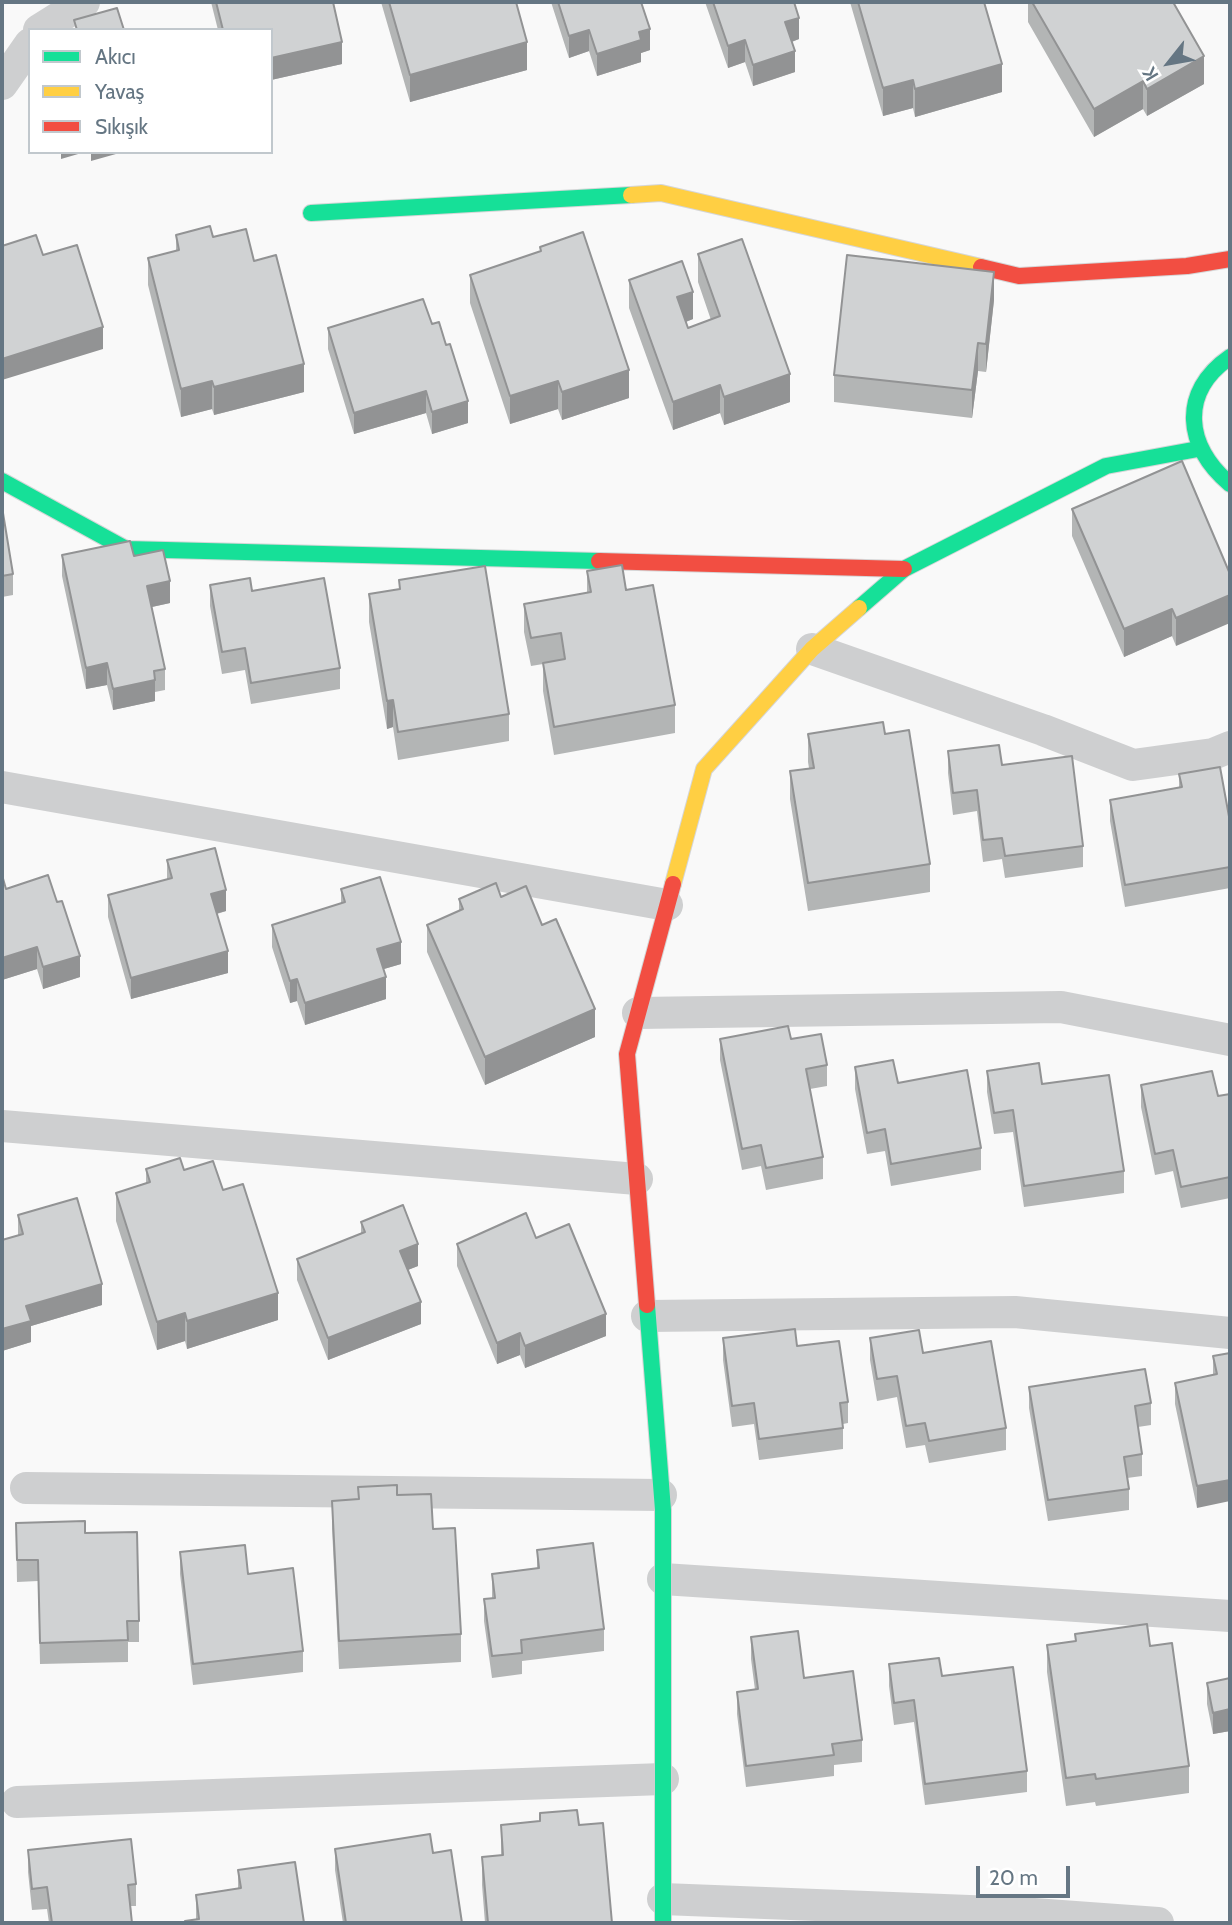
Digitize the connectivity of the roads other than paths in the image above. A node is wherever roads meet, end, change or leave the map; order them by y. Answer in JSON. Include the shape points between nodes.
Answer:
{"nodes":[{"id":1,"x":84,"y":2,"type":"edge"},
{"id":2,"x":42,"y":28,"type":"edge"},
{"id":3,"x":28,"y":47,"type":"edge"},
{"id":4,"x":2,"y":84,"type":"edge"},
{"id":5,"x":311,"y":213,"type":"dead end"},
{"id":6,"x":1230,"y":259,"type":"edge"},
{"id":7,"x":1230,"y":357,"type":"edge"},
{"id":8,"x":1198,"y":449,"type":"junction"},
{"id":9,"x":2,"y":481,"type":"edge"},
{"id":10,"x":1230,"y":484,"type":"edge"},
{"id":11,"x":904,"y":569,"type":"junction"},
{"id":12,"x":812,"y":649,"type":"junction"},
{"id":13,"x":1230,"y":747,"type":"edge"},
{"id":14,"x":2,"y":787,"type":"edge"},
{"id":15,"x":667,"y":905,"type":"junction"},
{"id":16,"x":638,"y":1013,"type":"junction"},
{"id":17,"x":1230,"y":1041,"type":"edge"},
{"id":18,"x":2,"y":1126,"type":"edge"},
{"id":19,"x":637,"y":1179,"type":"junction"},
{"id":20,"x":647,"y":1316,"type":"junction"},
{"id":21,"x":1230,"y":1333,"type":"edge"},
{"id":22,"x":26,"y":1488,"type":"dead end"},
{"id":23,"x":662,"y":1495,"type":"junction"},
{"id":24,"x":663,"y":1578,"type":"junction"},
{"id":25,"x":1230,"y":1616,"type":"edge"},
{"id":26,"x":663,"y":1779,"type":"junction"},
{"id":27,"x":18,"y":1801,"type":"dead end"},
{"id":28,"x":663,"y":1911,"type":"edge"},
{"id":29,"x":1158,"y":1923,"type":"edge"}],
"edges":[{"from":1,"to":2,"type":"street"},
{"from":3,"to":4,"type":"street"},
{"from":5,"to":6,"type":"street","via":[[661,193],[1019,276],[1187,266]]},
{"from":7,"to":8,"type":"street","via":[[1207,376],[1196,398],[1192,424]]},
{"from":8,"to":10,"type":"street","via":[[1209,467]]},
{"from":8,"to":11,"type":"street","via":[[1106,466]]},
{"from":9,"to":11,"type":"street","via":[[126,549]]},
{"from":11,"to":12,"type":"street"},
{"from":12,"to":13,"type":"street","via":[[1133,765],[1213,754]]},
{"from":12,"to":15,"type":"street","via":[[704,769]]},
{"from":14,"to":15,"type":"street"},
{"from":15,"to":16,"type":"street"},
{"from":16,"to":17,"type":"street","via":[[1061,1007]]},
{"from":16,"to":19,"type":"street","via":[[626,1054]]},
{"from":18,"to":19,"type":"street"},
{"from":19,"to":20,"type":"street"},
{"from":20,"to":21,"type":"street","via":[[1015,1312]]},
{"from":20,"to":23,"type":"street"},
{"from":22,"to":23,"type":"street"},
{"from":23,"to":24,"type":"street"},
{"from":24,"to":25,"type":"street"},
{"from":24,"to":26,"type":"street"},
{"from":26,"to":27,"type":"street"},
{"from":26,"to":28,"type":"street"},
{"from":28,"to":29,"type":"street","via":[[1020,1913]]}]}
